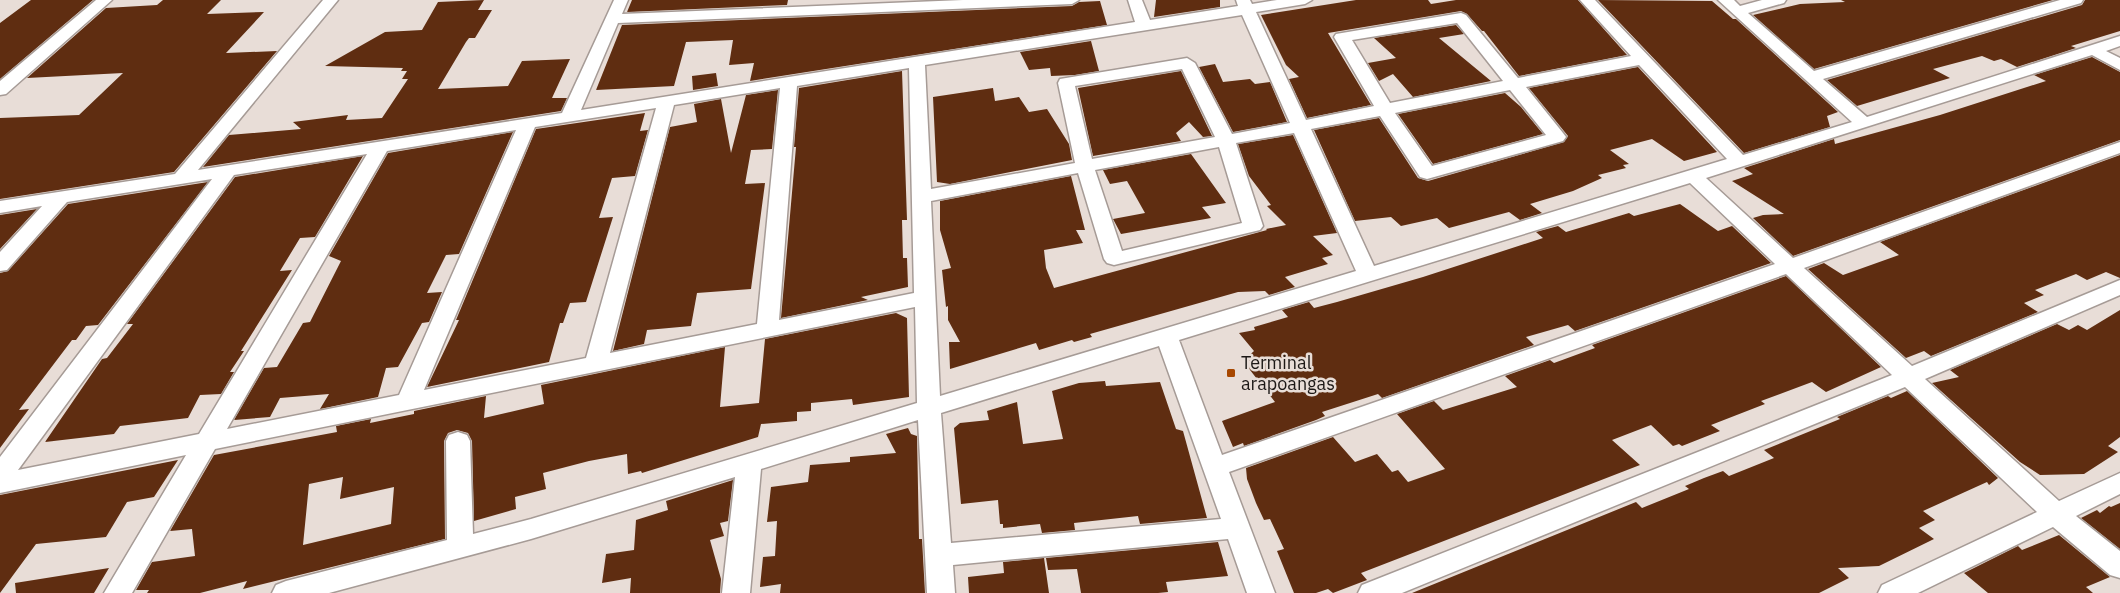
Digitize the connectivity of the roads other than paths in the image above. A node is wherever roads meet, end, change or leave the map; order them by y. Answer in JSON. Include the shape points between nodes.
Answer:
{"nodes":[{"id":1,"x":105,"y":0,"type":"edge"},
{"id":2,"x":331,"y":0,"type":"edge"},
{"id":3,"x":620,"y":0,"type":"edge"},
{"id":4,"x":1072,"y":0,"type":"edge"},
{"id":5,"x":1135,"y":0,"type":"edge"},
{"id":6,"x":1305,"y":0,"type":"edge"},
{"id":7,"x":1587,"y":0,"type":"edge"},
{"id":8,"x":1779,"y":0,"type":"edge"},
{"id":9,"x":2076,"y":0,"type":"edge"},
{"id":10,"x":1245,"y":5,"type":"edge"},
{"id":11,"x":1731,"y":5,"type":"edge"},
{"id":12,"x":612,"y":20,"type":"junction"},
{"id":13,"x":1144,"y":26,"type":"junction"},
{"id":14,"x":2120,"y":41,"type":"edge"},
{"id":15,"x":2092,"y":49,"type":"junction"},
{"id":16,"x":1643,"y":59,"type":"junction"},
{"id":17,"x":917,"y":62,"type":"junction"},
{"id":18,"x":2120,"y":65,"type":"edge"},
{"id":19,"x":1811,"y":77,"type":"junction"},
{"id":20,"x":789,"y":82,"type":"junction"},
{"id":21,"x":1516,"y":84,"type":"junction"},
{"id":22,"x":0,"y":90,"type":"edge"},
{"id":23,"x":666,"y":102,"type":"junction"},
{"id":24,"x":1385,"y":110,"type":"junction"},
{"id":25,"x":568,"y":117,"type":"junction"},
{"id":26,"x":528,"y":123,"type":"junction"},
{"id":27,"x":1864,"y":124,"type":"junction"},
{"id":28,"x":1301,"y":126,"type":"junction"},
{"id":29,"x":1226,"y":140,"type":"junction"},
{"id":30,"x":380,"y":147,"type":"junction"},
{"id":31,"x":2120,"y":148,"type":"edge"},
{"id":32,"x":1740,"y":162,"type":"junction"},
{"id":33,"x":1085,"y":167,"type":"junction"},
{"id":34,"x":228,"y":171,"type":"junction"},
{"id":35,"x":1693,"y":176,"type":"junction"},
{"id":36,"x":181,"y":178,"type":"junction"},
{"id":37,"x":62,"y":197,"type":"junction"},
{"id":38,"x":922,"y":197,"type":"junction"},
{"id":39,"x":0,"y":207,"type":"edge"},
{"id":40,"x":0,"y":264,"type":"edge"},
{"id":41,"x":1790,"y":266,"type":"junction"},
{"id":42,"x":1368,"y":275,"type":"junction"},
{"id":43,"x":2120,"y":287,"type":"edge"},
{"id":44,"x":925,"y":298,"type":"junction"},
{"id":45,"x":767,"y":330,"type":"junction"},
{"id":46,"x":1166,"y":336,"type":"junction"},
{"id":47,"x":596,"y":364,"type":"junction"},
{"id":48,"x":1908,"y":377,"type":"junction"},
{"id":49,"x":408,"y":401,"type":"junction"},
{"id":50,"x":929,"y":408,"type":"junction"},
{"id":51,"x":458,"y":441,"type":"dead end"},
{"id":52,"x":207,"y":442,"type":"junction"},
{"id":53,"x":749,"y":463,"type":"junction"},
{"id":54,"x":1214,"y":467,"type":"junction"},
{"id":55,"x":0,"y":475,"type":"edge"},
{"id":56,"x":0,"y":483,"type":"edge"},
{"id":57,"x":2120,"y":483,"type":"edge"},
{"id":58,"x":2056,"y":514,"type":"junction"},
{"id":59,"x":1236,"y":528,"type":"junction"},
{"id":60,"x":460,"y":547,"type":"junction"},
{"id":61,"x":940,"y":555,"type":"junction"},
{"id":62,"x":2120,"y":567,"type":"edge"},
{"id":63,"x":118,"y":593,"type":"edge"},
{"id":64,"x":286,"y":593,"type":"edge"},
{"id":65,"x":736,"y":593,"type":"edge"},
{"id":66,"x":941,"y":593,"type":"edge"},
{"id":67,"x":1261,"y":593,"type":"edge"},
{"id":68,"x":1372,"y":593,"type":"edge"},
{"id":69,"x":1892,"y":593,"type":"edge"}],
"edges":[{"from":1,"to":22,"type":"street"},
{"from":2,"to":36,"type":"street"},
{"from":3,"to":12,"type":"street"},
{"from":4,"to":12,"type":"street"},
{"from":5,"to":13,"type":"street"},
{"from":6,"to":10,"type":"street"},
{"from":7,"to":16,"type":"street"},
{"from":8,"to":11,"type":"street"},
{"from":9,"to":19,"type":"street"},
{"from":10,"to":13,"type":"street"},
{"from":10,"to":28,"type":"street"},
{"from":11,"to":19,"type":"street"},
{"from":12,"to":25,"type":"street"},
{"from":13,"to":17,"type":"street"},
{"from":14,"to":15,"type":"street"},
{"from":15,"to":18,"type":"street"},
{"from":15,"to":27,"type":"street"},
{"from":16,"to":21,"type":"street"},
{"from":16,"to":32,"type":"street"},
{"from":17,"to":20,"type":"street"},
{"from":17,"to":38,"type":"street"},
{"from":19,"to":27,"type":"street"},
{"from":20,"to":23,"type":"street"},
{"from":20,"to":45,"type":"street"},
{"from":21,"to":24,"type":"street"},
{"from":21,"to":24,"type":"street","via":[[1557,137],[1427,173]]},
{"from":21,"to":24,"type":"street","via":[[1461,18],[1342,36]]},
{"from":23,"to":25,"type":"street"},
{"from":23,"to":47,"type":"street"},
{"from":24,"to":28,"type":"street"},
{"from":25,"to":26,"type":"street"},
{"from":26,"to":30,"type":"street"},
{"from":26,"to":49,"type":"street"},
{"from":27,"to":32,"type":"street"},
{"from":28,"to":29,"type":"street"},
{"from":28,"to":42,"type":"street"},
{"from":29,"to":33,"type":"street"},
{"from":29,"to":33,"type":"street","via":[[1187,63],[1066,83]]},
{"from":29,"to":33,"type":"street","via":[[1253,226],[1114,259]]},
{"from":30,"to":34,"type":"street"},
{"from":30,"to":52,"type":"street"},
{"from":31,"to":41,"type":"street"},
{"from":32,"to":35,"type":"street"},
{"from":33,"to":38,"type":"street"},
{"from":34,"to":36,"type":"street"},
{"from":34,"to":55,"type":"street"},
{"from":35,"to":41,"type":"street"},
{"from":35,"to":42,"type":"street"},
{"from":36,"to":37,"type":"street"},
{"from":37,"to":39,"type":"street"},
{"from":37,"to":40,"type":"street"},
{"from":38,"to":44,"type":"street"},
{"from":41,"to":48,"type":"street"},
{"from":41,"to":54,"type":"street"},
{"from":42,"to":46,"type":"street"},
{"from":43,"to":48,"type":"street"},
{"from":44,"to":45,"type":"street"},
{"from":44,"to":50,"type":"street"},
{"from":45,"to":47,"type":"street"},
{"from":46,"to":50,"type":"street"},
{"from":46,"to":54,"type":"street"},
{"from":47,"to":49,"type":"street"},
{"from":48,"to":58,"type":"street"},
{"from":48,"to":68,"type":"street"},
{"from":49,"to":52,"type":"street"},
{"from":50,"to":53,"type":"street"},
{"from":50,"to":61,"type":"street"},
{"from":51,"to":60,"type":"street"},
{"from":52,"to":56,"type":"street"},
{"from":52,"to":63,"type":"street"},
{"from":53,"to":60,"type":"street","via":[[531,529]]},
{"from":53,"to":65,"type":"street"},
{"from":54,"to":59,"type":"street"},
{"from":57,"to":58,"type":"street"},
{"from":58,"to":62,"type":"street"},
{"from":58,"to":69,"type":"street"},
{"from":59,"to":61,"type":"street"},
{"from":59,"to":67,"type":"street"},
{"from":60,"to":64,"type":"street"},
{"from":61,"to":66,"type":"street"}]}
